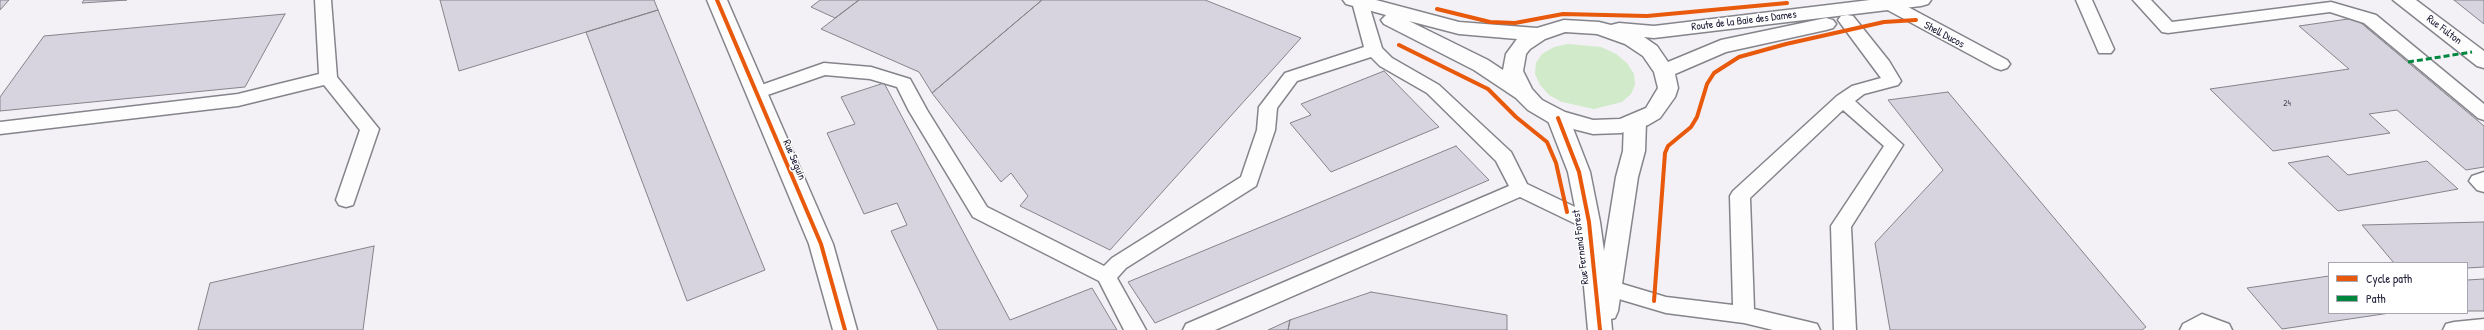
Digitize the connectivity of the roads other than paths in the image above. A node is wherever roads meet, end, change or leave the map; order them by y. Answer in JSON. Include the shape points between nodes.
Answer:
{"nodes":[{"id":1,"x":323,"y":0,"type":"edge"},
{"id":2,"x":717,"y":0,"type":"edge"},
{"id":3,"x":1921,"y":0,"type":"edge"},
{"id":4,"x":2084,"y":0,"type":"edge"},
{"id":5,"x":2141,"y":0,"type":"edge"},
{"id":6,"x":2403,"y":0,"type":"edge"},
{"id":7,"x":1356,"y":1,"type":"edge"},
{"id":8,"x":1888,"y":3,"type":"junction"},
{"id":9,"x":1847,"y":20,"type":"junction"},
{"id":10,"x":1599,"y":28,"type":"junction"},
{"id":11,"x":1538,"y":34,"type":"junction"},
{"id":12,"x":2106,"y":49,"type":"dead end"},
{"id":13,"x":1374,"y":50,"type":"junction"},
{"id":14,"x":2484,"y":62,"type":"edge"},
{"id":15,"x":2001,"y":64,"type":"dead end"},
{"id":16,"x":1664,"y":71,"type":"junction"},
{"id":17,"x":328,"y":78,"type":"junction"},
{"id":18,"x":756,"y":93,"type":"junction"},
{"id":19,"x":1523,"y":93,"type":"junction"},
{"id":20,"x":1843,"y":100,"type":"junction"},
{"id":21,"x":2484,"y":114,"type":"edge"},
{"id":22,"x":1558,"y":118,"type":"junction"},
{"id":23,"x":1635,"y":122,"type":"junction"},
{"id":24,"x":0,"y":128,"type":"edge"},
{"id":25,"x":2484,"y":179,"type":"edge"},
{"id":26,"x":2484,"y":185,"type":"edge"},
{"id":27,"x":1520,"y":189,"type":"junction"},
{"id":28,"x":346,"y":200,"type":"dead end"},
{"id":29,"x":1589,"y":222,"type":"junction"},
{"id":30,"x":1106,"y":276,"type":"junction"},
{"id":31,"x":1609,"y":288,"type":"junction"},
{"id":32,"x":1744,"y":315,"type":"junction"},
{"id":33,"x":2484,"y":327,"type":"edge"},
{"id":34,"x":845,"y":330,"type":"edge"},
{"id":35,"x":1134,"y":330,"type":"edge"},
{"id":36,"x":1194,"y":330,"type":"edge"},
{"id":37,"x":1600,"y":330,"type":"edge"},
{"id":38,"x":1603,"y":330,"type":"edge"},
{"id":39,"x":1809,"y":330,"type":"edge"},
{"id":40,"x":1845,"y":330,"type":"edge"},
{"id":41,"x":2191,"y":330,"type":"edge"},
{"id":42,"x":2221,"y":330,"type":"edge"},
{"id":43,"x":2454,"y":330,"type":"edge"}],
"edges":[{"from":1,"to":17,"type":"lane"},
{"from":2,"to":18,"type":"main road","name":"Rue Seguin"},
{"from":3,"to":8,"type":"main road","name":"Route de la Baie des Dames"},
{"from":4,"to":12,"type":"lane"},
{"from":5,"to":21,"type":"lane","via":[[2168,28],[2331,7],[2370,19]]},
{"from":6,"to":14,"type":"main road","name":"Rue Fulton"},
{"from":7,"to":11,"type":"main road","via":[[1459,28]]},
{"from":7,"to":13,"type":"lane"},
{"from":7,"to":19,"type":"main road","via":[[1481,66]]},
{"from":8,"to":9,"type":"main road","name":"Route de la Baie des Dames"},
{"from":8,"to":10,"type":"main road","name":"Route de la Baie des Dames","via":[[1654,32]]},
{"from":8,"to":15,"type":"lane","name":"Shell Ducos"},
{"from":9,"to":16,"type":"main road","name":"Route de la Baie des Dames","via":[[1721,47]]},
{"from":9,"to":20,"type":"lane","via":[[1883,65],[1892,81],[1858,90]]},
{"from":10,"to":11,"type":"main road","via":[[1564,26]]},
{"from":10,"to":16,"type":"main road","via":[[1638,43],[1650,51]]},
{"from":11,"to":19,"type":"main road","via":[[1523,44],[1516,54],[1513,71]]},
{"from":13,"to":27,"type":"lane","via":[[1386,62],[1433,89],[1504,157]]},
{"from":13,"to":30,"type":"lane","via":[[1291,77],[1268,107],[1266,130],[1249,181],[1119,263]]},
{"from":16,"to":23,"type":"main road","via":[[1668,88],[1665,97],[1653,113]]},
{"from":17,"to":24,"type":"lane","via":[[238,100]]},
{"from":17,"to":28,"type":"lane","via":[[370,128]]},
{"from":18,"to":30,"type":"lane","via":[[824,69],[871,73],[904,83],[922,118],[980,212]]},
{"from":18,"to":34,"type":"main road","name":"Rue Seguin","via":[[821,244]]},
{"from":19,"to":22,"type":"main road","via":[[1535,105]]},
{"from":20,"to":32,"type":"lane","via":[[1740,196]]},
{"from":20,"to":40,"type":"lane","via":[[1894,145],[1841,226]]},
{"from":22,"to":23,"type":"main road","via":[[1593,127],[1621,126]]},
{"from":22,"to":29,"type":"main road","name":"Rue Fernand Forest","via":[[1579,172]]},
{"from":23,"to":31,"type":"main road","via":[[1634,151]]},
{"from":25,"to":26,"type":"lane","via":[[2479,181]]},
{"from":27,"to":29,"type":"lane"},
{"from":27,"to":36,"type":"lane"},
{"from":29,"to":37,"type":"main road","name":"Rue Fernand Forest"},
{"from":30,"to":35,"type":"lane"},
{"from":31,"to":32,"type":"lane","via":[[1666,305]]},
{"from":31,"to":38,"type":"main road"},
{"from":32,"to":39,"type":"lane"},
{"from":33,"to":43,"type":"lane"},
{"from":41,"to":42,"type":"lane","via":[[2202,322]]}]}
